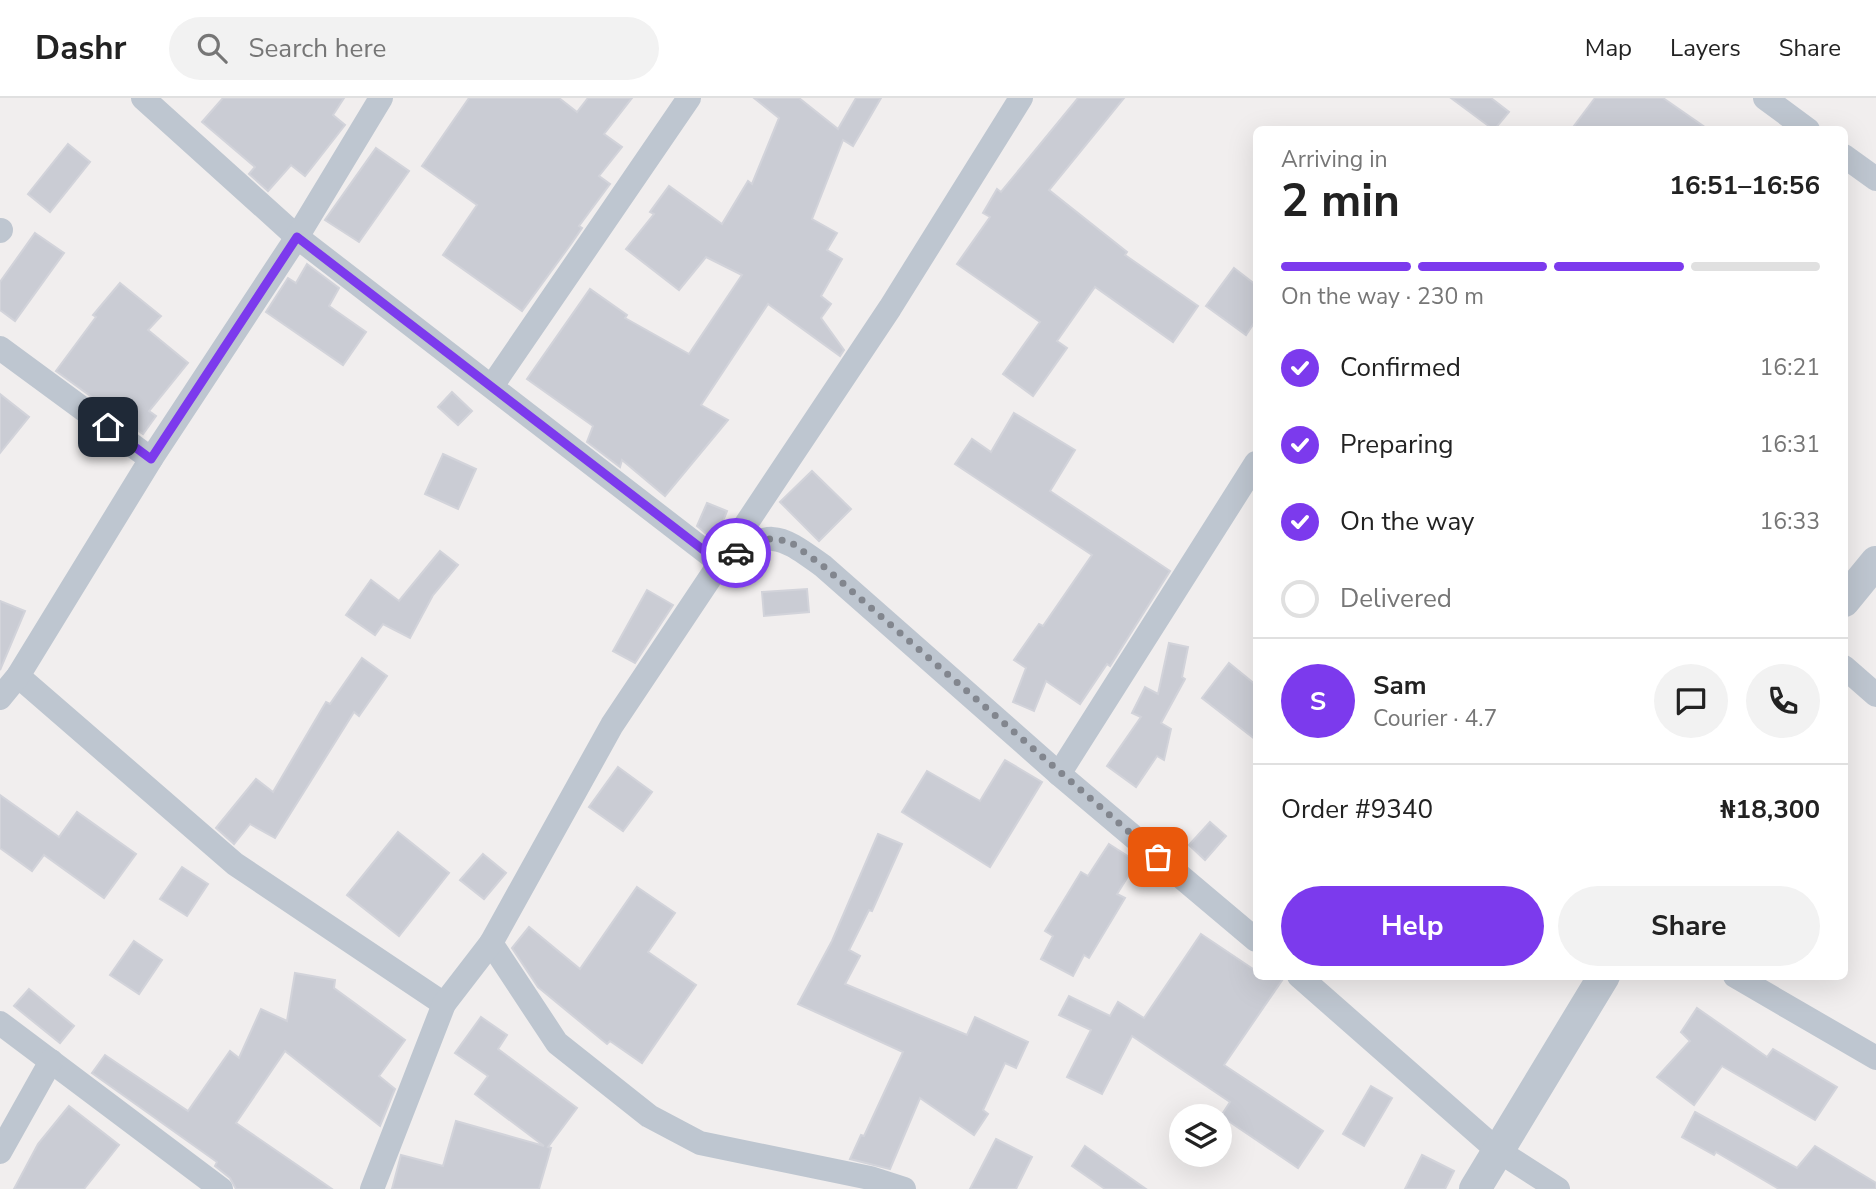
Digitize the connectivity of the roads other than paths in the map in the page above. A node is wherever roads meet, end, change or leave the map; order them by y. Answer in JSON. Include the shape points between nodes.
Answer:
{"nodes":[{"id":1,"x":143,"y":98,"type":"edge"},
{"id":2,"x":381,"y":98,"type":"edge"},
{"id":3,"x":689,"y":98,"type":"edge"},
{"id":4,"x":1765,"y":98,"type":"edge"},
{"id":5,"x":1013,"y":101,"type":"edge"},
{"id":6,"x":1803,"y":126,"type":"edge"},
{"id":7,"x":1848,"y":158,"type":"edge"},
{"id":8,"x":1876,"y":178,"type":"edge"},
{"id":9,"x":297,"y":237,"type":"junction"},
{"id":10,"x":0,"y":348,"type":"edge"},
{"id":11,"x":492,"y":386,"type":"junction"},
{"id":12,"x":151,"y":459,"type":"junction"},
{"id":13,"x":1253,"y":468,"type":"edge"},
{"id":14,"x":719,"y":562,"type":"junction"},
{"id":15,"x":1876,"y":562,"type":"edge"},
{"id":16,"x":1848,"y":596,"type":"edge"},
{"id":17,"x":1848,"y":670,"type":"edge"},
{"id":18,"x":18,"y":676,"type":"junction"},
{"id":19,"x":1876,"y":695,"type":"edge"},
{"id":20,"x":0,"y":698,"type":"edge"},
{"id":21,"x":1059,"y":774,"type":"junction"},
{"id":22,"x":1253,"y":937,"type":"edge"},
{"id":23,"x":491,"y":943,"type":"junction"},
{"id":24,"x":1304,"y":980,"type":"edge"},
{"id":25,"x":1602,"y":980,"type":"edge"},
{"id":26,"x":1741,"y":980,"type":"edge"},
{"id":27,"x":444,"y":1004,"type":"junction"},
{"id":28,"x":0,"y":1023,"type":"edge"},
{"id":29,"x":1876,"y":1058,"type":"edge"},
{"id":30,"x":51,"y":1061,"type":"junction"},
{"id":31,"x":1497,"y":1150,"type":"junction"},
{"id":32,"x":0,"y":1152,"type":"edge"},
{"id":33,"x":221,"y":1189,"type":"edge"},
{"id":34,"x":372,"y":1189,"type":"edge"},
{"id":35,"x":904,"y":1189,"type":"edge"},
{"id":36,"x":1475,"y":1189,"type":"edge"},
{"id":37,"x":1558,"y":1189,"type":"edge"}],
"edges":[{"from":1,"to":9,"type":"street"},
{"from":2,"to":9,"type":"street"},
{"from":3,"to":11,"type":"street"},
{"from":4,"to":6,"type":"street"},
{"from":5,"to":14,"type":"street","via":[[890,308]]},
{"from":7,"to":8,"type":"street"},
{"from":9,"to":11,"type":"street"},
{"from":9,"to":12,"type":"street"},
{"from":10,"to":12,"type":"street"},
{"from":11,"to":14,"type":"street"},
{"from":12,"to":18,"type":"street"},
{"from":13,"to":21,"type":"street"},
{"from":14,"to":21,"type":"street","via":[[761,538],[789,541]]},
{"from":14,"to":23,"type":"street","via":[[612,725]]},
{"from":15,"to":16,"type":"street"},
{"from":17,"to":19,"type":"street"},
{"from":18,"to":20,"type":"street"},
{"from":18,"to":27,"type":"street","via":[[235,864]]},
{"from":21,"to":22,"type":"street"},
{"from":23,"to":27,"type":"street"},
{"from":23,"to":35,"type":"street","via":[[557,1043],[649,1116],[700,1143]]},
{"from":24,"to":31,"type":"street"},
{"from":25,"to":31,"type":"street"},
{"from":26,"to":29,"type":"street"},
{"from":27,"to":34,"type":"street"},
{"from":28,"to":30,"type":"street"},
{"from":30,"to":32,"type":"street"},
{"from":30,"to":33,"type":"street"},
{"from":31,"to":36,"type":"street"},
{"from":31,"to":37,"type":"street"}]}
